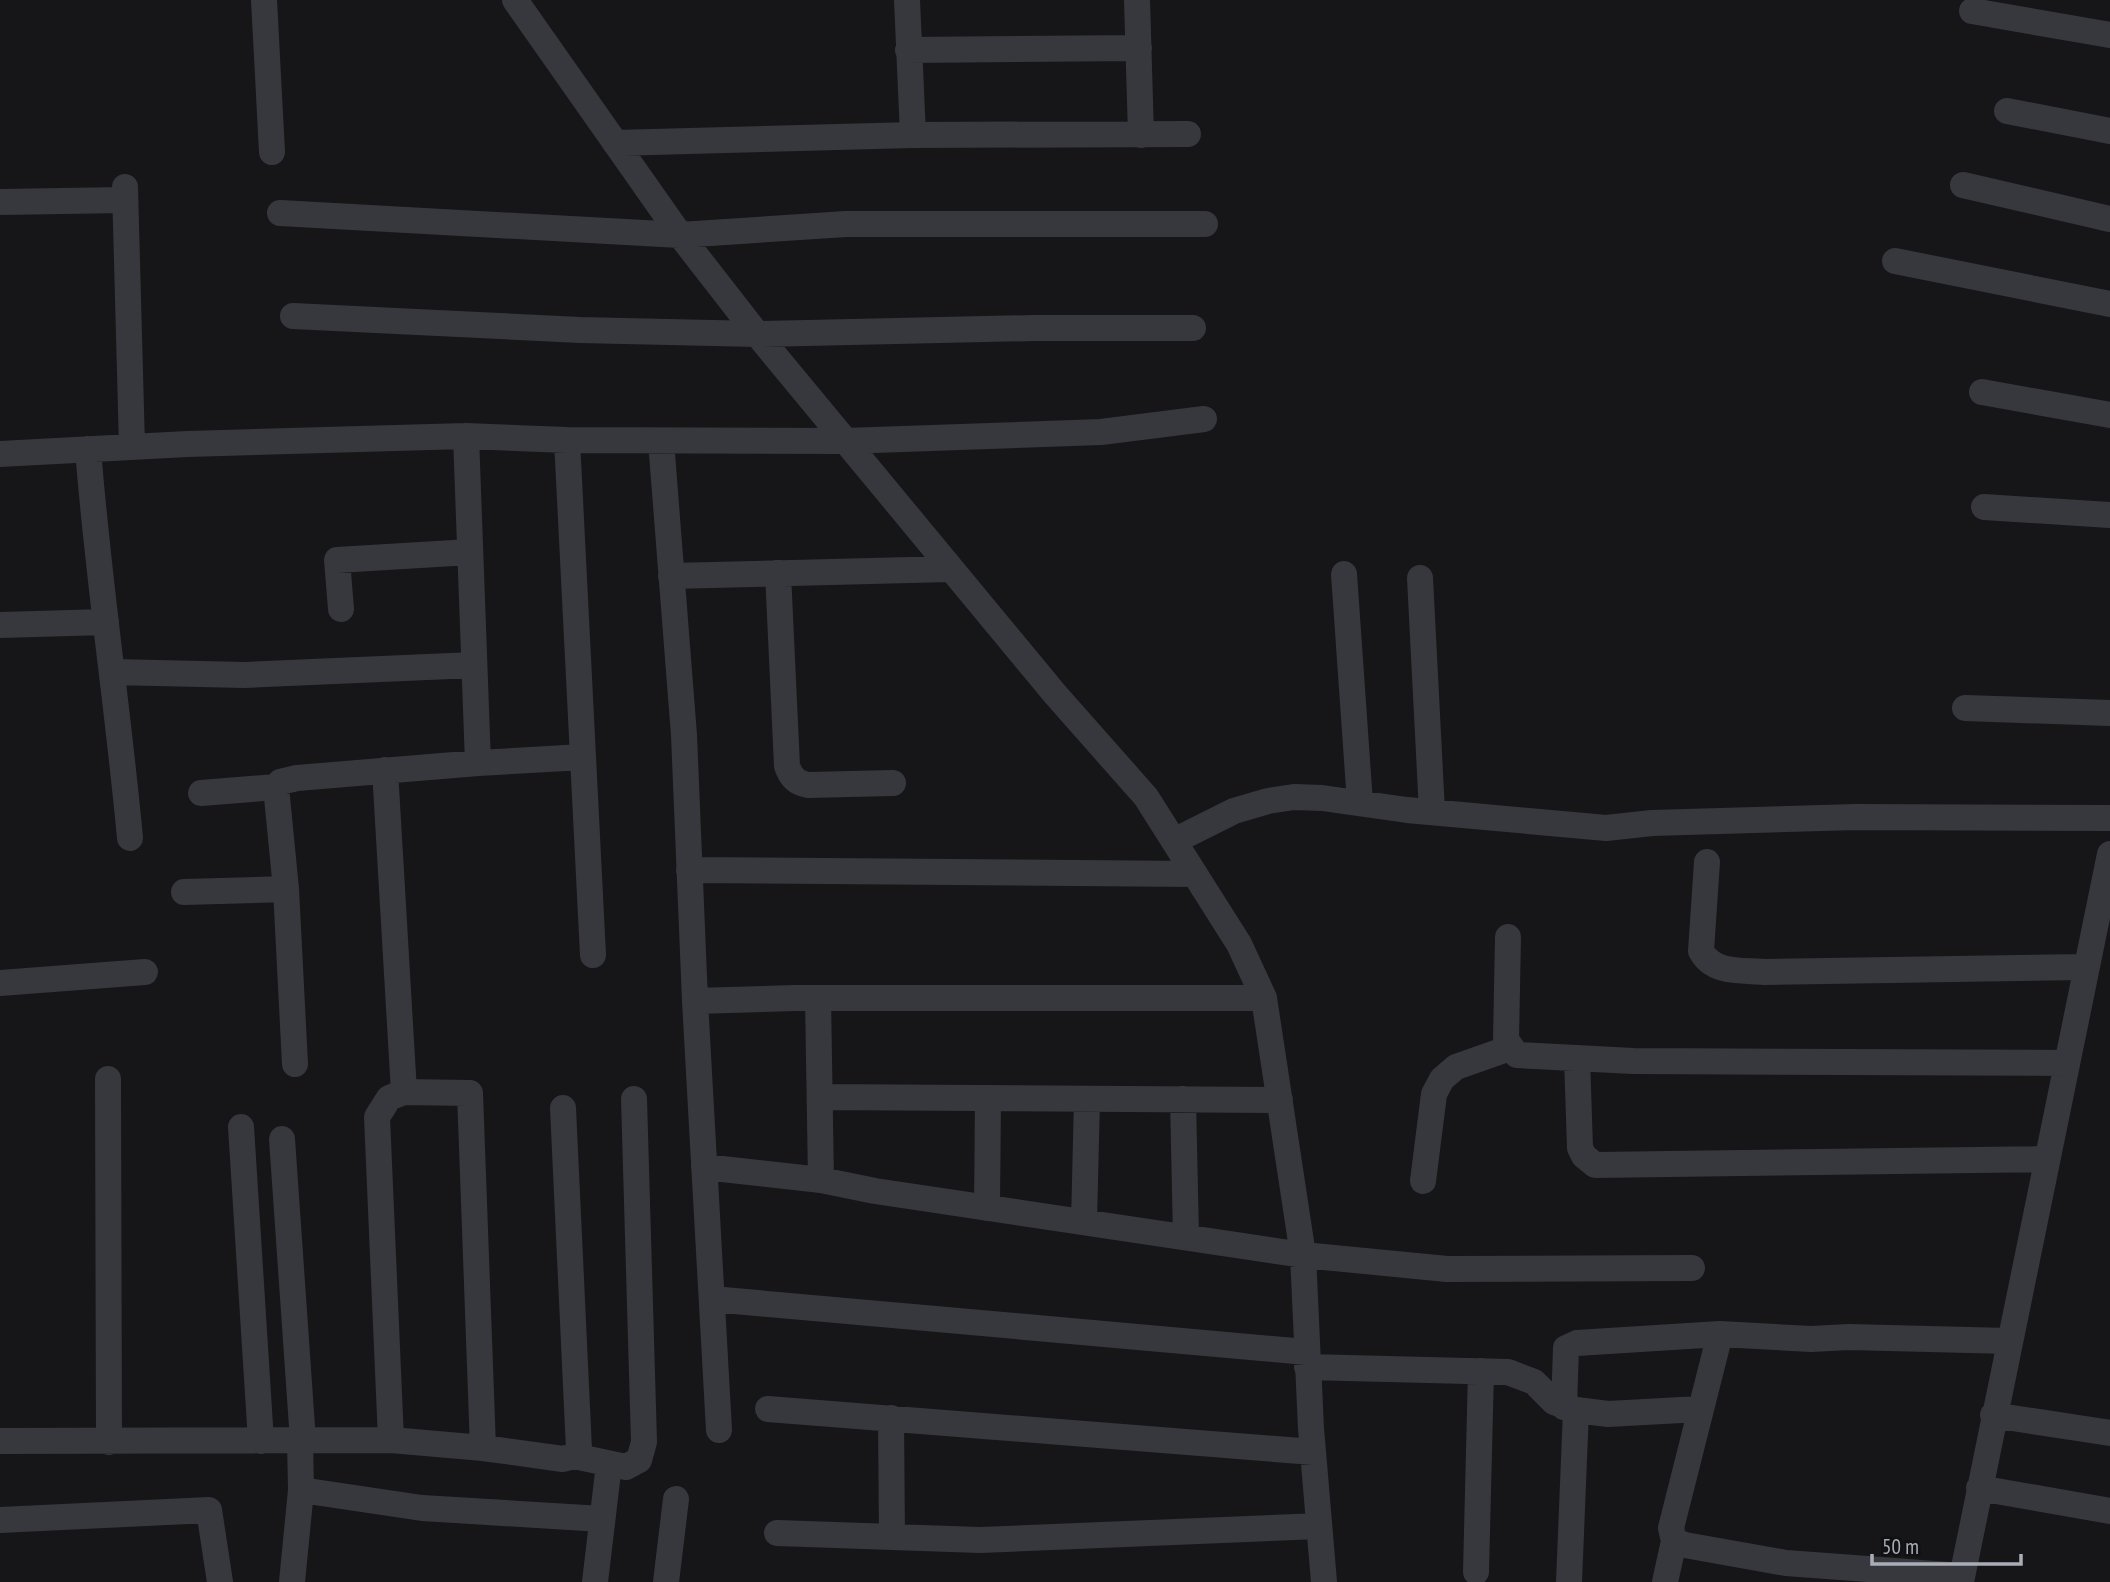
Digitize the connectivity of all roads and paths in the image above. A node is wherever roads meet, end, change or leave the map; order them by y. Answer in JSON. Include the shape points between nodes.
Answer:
{"nodes":[{"id":1,"x":264,"y":0,"type":"edge"},
{"id":2,"x":515,"y":0,"type":"edge"},
{"id":3,"x":906,"y":0,"type":"edge"},
{"id":4,"x":1137,"y":0,"type":"edge"},
{"id":5,"x":1972,"y":11,"type":"dead end"},
{"id":6,"x":2110,"y":36,"type":"edge"},
{"id":7,"x":1139,"y":48,"type":"junction"},
{"id":8,"x":908,"y":50,"type":"junction"},
{"id":9,"x":2007,"y":111,"type":"dead end"},
{"id":10,"x":2110,"y":131,"type":"edge"},
{"id":11,"x":1188,"y":134,"type":"dead end"},
{"id":12,"x":913,"y":135,"type":"junction"},
{"id":13,"x":1141,"y":135,"type":"junction"},
{"id":14,"x":615,"y":143,"type":"junction"},
{"id":15,"x":271,"y":152,"type":"dead end"},
{"id":16,"x":1963,"y":185,"type":"dead end"},
{"id":17,"x":0,"y":202,"type":"edge"},
{"id":18,"x":280,"y":213,"type":"dead end"},
{"id":19,"x":2110,"y":219,"type":"edge"},
{"id":20,"x":1205,"y":224,"type":"dead end"},
{"id":21,"x":680,"y":235,"type":"junction"},
{"id":22,"x":1895,"y":261,"type":"dead end"},
{"id":23,"x":2110,"y":304,"type":"edge"},
{"id":24,"x":293,"y":316,"type":"dead end"},
{"id":25,"x":1193,"y":328,"type":"dead end"},
{"id":26,"x":757,"y":334,"type":"junction"},
{"id":27,"x":1982,"y":392,"type":"dead end"},
{"id":28,"x":2110,"y":415,"type":"edge"},
{"id":29,"x":1203,"y":419,"type":"dead end"},
{"id":30,"x":466,"y":436,"type":"junction"},
{"id":31,"x":567,"y":440,"type":"junction"},
{"id":32,"x":661,"y":441,"type":"junction"},
{"id":33,"x":845,"y":441,"type":"junction"},
{"id":34,"x":132,"y":447,"type":"junction"},
{"id":35,"x":88,"y":449,"type":"junction"},
{"id":36,"x":0,"y":454,"type":"edge"},
{"id":37,"x":1984,"y":507,"type":"dead end"},
{"id":38,"x":2110,"y":515,"type":"edge"},
{"id":39,"x":470,"y":552,"type":"junction"},
{"id":40,"x":950,"y":569,"type":"junction"},
{"id":41,"x":778,"y":573,"type":"junction"},
{"id":42,"x":1345,"y":574,"type":"dead end"},
{"id":43,"x":671,"y":576,"type":"junction"},
{"id":44,"x":1420,"y":578,"type":"dead end"},
{"id":45,"x":341,"y":609,"type":"dead end"},
{"id":46,"x":106,"y":622,"type":"junction"},
{"id":47,"x":0,"y":625,"type":"edge"},
{"id":48,"x":474,"y":665,"type":"junction"},
{"id":49,"x":113,"y":672,"type":"junction"},
{"id":50,"x":1965,"y":708,"type":"dead end"},
{"id":51,"x":2110,"y":713,"type":"edge"},
{"id":52,"x":583,"y":757,"type":"junction"},
{"id":53,"x":478,"y":763,"type":"junction"},
{"id":54,"x":385,"y":770,"type":"junction"},
{"id":55,"x":893,"y":783,"type":"dead end"},
{"id":56,"x":276,"y":787,"type":"junction"},
{"id":57,"x":201,"y":793,"type":"dead end"},
{"id":58,"x":1360,"y":803,"type":"junction"},
{"id":59,"x":1432,"y":812,"type":"junction"},
{"id":60,"x":2110,"y":818,"type":"edge"},
{"id":61,"x":130,"y":838,"type":"dead end"},
{"id":62,"x":1174,"y":841,"type":"junction"},
{"id":63,"x":2110,"y":854,"type":"edge"},
{"id":64,"x":1707,"y":862,"type":"dead end"},
{"id":65,"x":689,"y":870,"type":"junction"},
{"id":66,"x":1195,"y":874,"type":"junction"},
{"id":67,"x":286,"y":889,"type":"junction"},
{"id":68,"x":184,"y":892,"type":"dead end"},
{"id":69,"x":1508,"y":937,"type":"dead end"},
{"id":70,"x":593,"y":955,"type":"dead end"},
{"id":71,"x":2086,"y":967,"type":"junction"},
{"id":72,"x":145,"y":972,"type":"dead end"},
{"id":73,"x":0,"y":983,"type":"edge"},
{"id":74,"x":818,"y":998,"type":"junction"},
{"id":75,"x":1264,"y":998,"type":"junction"},
{"id":76,"x":695,"y":1001,"type":"junction"},
{"id":77,"x":1510,"y":1048,"type":"junction"},
{"id":78,"x":1577,"y":1058,"type":"junction"},
{"id":79,"x":2066,"y":1063,"type":"junction"},
{"id":80,"x":295,"y":1064,"type":"dead end"},
{"id":81,"x":108,"y":1079,"type":"dead end"},
{"id":82,"x":404,"y":1092,"type":"junction"},
{"id":83,"x":820,"y":1097,"type":"junction"},
{"id":84,"x":988,"y":1098,"type":"junction"},
{"id":85,"x":634,"y":1099,"type":"dead end"},
{"id":86,"x":1087,"y":1099,"type":"junction"},
{"id":87,"x":1183,"y":1099,"type":"junction"},
{"id":88,"x":1280,"y":1100,"type":"junction"},
{"id":89,"x":563,"y":1108,"type":"dead end"},
{"id":90,"x":241,"y":1127,"type":"dead end"},
{"id":91,"x":282,"y":1139,"type":"dead end"},
{"id":92,"x":2046,"y":1159,"type":"junction"},
{"id":93,"x":704,"y":1167,"type":"junction"},
{"id":94,"x":821,"y":1180,"type":"junction"},
{"id":95,"x":1423,"y":1181,"type":"dead end"},
{"id":96,"x":987,"y":1208,"type":"junction"},
{"id":97,"x":1084,"y":1222,"type":"junction"},
{"id":98,"x":1186,"y":1237,"type":"junction"},
{"id":99,"x":1303,"y":1255,"type":"junction"},
{"id":100,"x":1692,"y":1268,"type":"dead end"},
{"id":101,"x":712,"y":1299,"type":"junction"},
{"id":102,"x":1720,"y":1334,"type":"junction"},
{"id":103,"x":2009,"y":1341,"type":"junction"},
{"id":104,"x":1307,"y":1359,"type":"junction"},
{"id":105,"x":1481,"y":1371,"type":"junction"},
{"id":106,"x":768,"y":1409,"type":"dead end"},
{"id":107,"x":1570,"y":1409,"type":"junction"},
{"id":108,"x":1700,"y":1409,"type":"junction"},
{"id":109,"x":1993,"y":1415,"type":"junction"},
{"id":110,"x":891,"y":1418,"type":"junction"},
{"id":111,"x":719,"y":1430,"type":"dead end"},
{"id":112,"x":2110,"y":1433,"type":"edge"},
{"id":113,"x":391,"y":1440,"type":"junction"},
{"id":114,"x":0,"y":1441,"type":"edge"},
{"id":115,"x":261,"y":1441,"type":"junction"},
{"id":116,"x":302,"y":1441,"type":"junction"},
{"id":117,"x":109,"y":1442,"type":"junction"},
{"id":118,"x":483,"y":1448,"type":"junction"},
{"id":119,"x":1313,"y":1452,"type":"junction"},
{"id":120,"x":574,"y":1456,"type":"junction"},
{"id":121,"x":609,"y":1464,"type":"junction"},
{"id":122,"x":1979,"y":1488,"type":"junction"},
{"id":123,"x":301,"y":1490,"type":"junction"},
{"id":124,"x":677,"y":1499,"type":"dead end"},
{"id":125,"x":2110,"y":1511,"type":"edge"},
{"id":126,"x":602,"y":1519,"type":"junction"},
{"id":127,"x":0,"y":1520,"type":"edge"},
{"id":128,"x":1320,"y":1526,"type":"junction"},
{"id":129,"x":777,"y":1533,"type":"dead end"},
{"id":130,"x":892,"y":1537,"type":"junction"},
{"id":131,"x":1674,"y":1541,"type":"junction"},
{"id":132,"x":1476,"y":1572,"type":"dead end"},
{"id":133,"x":1961,"y":1579,"type":"edge"},
{"id":134,"x":300,"y":1581,"type":"edge"},
{"id":135,"x":220,"y":1582,"type":"edge"},
{"id":136,"x":595,"y":1582,"type":"edge"},
{"id":137,"x":666,"y":1582,"type":"edge"},
{"id":138,"x":1324,"y":1582,"type":"edge"},
{"id":139,"x":1569,"y":1582,"type":"edge"},
{"id":140,"x":1665,"y":1582,"type":"edge"}],
"edges":[{"from":1,"to":15,"type":"street"},
{"from":2,"to":14,"type":"street"},
{"from":3,"to":8,"type":"street"},
{"from":4,"to":7,"type":"street"},
{"from":5,"to":6,"type":"street"},
{"from":7,"to":8,"type":"street"},
{"from":7,"to":13,"type":"street"},
{"from":8,"to":12,"type":"street"},
{"from":9,"to":10,"type":"street"},
{"from":11,"to":13,"type":"street"},
{"from":12,"to":13,"type":"street"},
{"from":12,"to":14,"type":"street"},
{"from":14,"to":21,"type":"street"},
{"from":16,"to":19,"type":"street"},
{"from":17,"to":34,"type":"street","via":[[125,194]]},
{"from":18,"to":21,"type":"street"},
{"from":20,"to":21,"type":"street","via":[[846,224]]},
{"from":21,"to":26,"type":"street"},
{"from":22,"to":23,"type":"street"},
{"from":24,"to":26,"type":"street"},
{"from":25,"to":26,"type":"street"},
{"from":26,"to":33,"type":"street"},
{"from":27,"to":28,"type":"street"},
{"from":29,"to":33,"type":"street","via":[[1101,432]]},
{"from":30,"to":31,"type":"street"},
{"from":30,"to":34,"type":"street"},
{"from":30,"to":39,"type":"street"},
{"from":31,"to":32,"type":"street"},
{"from":31,"to":52,"type":"street"},
{"from":32,"to":33,"type":"street"},
{"from":32,"to":43,"type":"street"},
{"from":33,"to":40,"type":"street"},
{"from":34,"to":35,"type":"street"},
{"from":35,"to":36,"type":"street"},
{"from":35,"to":46,"type":"street"},
{"from":37,"to":38,"type":"street"},
{"from":39,"to":45,"type":"street","via":[[337,560]]},
{"from":39,"to":48,"type":"street"},
{"from":40,"to":41,"type":"street"},
{"from":40,"to":62,"type":"street","via":[[1146,797]]},
{"from":41,"to":43,"type":"street"},
{"from":41,"to":55,"type":"street","via":[[786,766],[790,774],[808,785]]},
{"from":42,"to":58,"type":"street"},
{"from":43,"to":65,"type":"street"},
{"from":44,"to":59,"type":"street"},
{"from":46,"to":47,"type":"street"},
{"from":46,"to":49,"type":"street"},
{"from":48,"to":49,"type":"street","via":[[245,676]]},
{"from":48,"to":53,"type":"street"},
{"from":49,"to":61,"type":"street"},
{"from":50,"to":51,"type":"street"},
{"from":52,"to":53,"type":"street"},
{"from":52,"to":70,"type":"street"},
{"from":53,"to":54,"type":"street"},
{"from":54,"to":56,"type":"street","via":[[297,778]]},
{"from":54,"to":82,"type":"street"},
{"from":56,"to":57,"type":"street"},
{"from":56,"to":67,"type":"street"},
{"from":58,"to":59,"type":"street"},
{"from":58,"to":62,"type":"street","via":[[1294,797],[1268,801],[1234,811]]},
{"from":59,"to":60,"type":"street","via":[[1606,828],[1856,817]]},
{"from":62,"to":66,"type":"street"},
{"from":63,"to":71,"type":"street"},
{"from":64,"to":71,"type":"street","via":[[1702,951],[1706,961],[1717,968],[1764,972]]},
{"from":65,"to":66,"type":"street"},
{"from":65,"to":76,"type":"street"},
{"from":66,"to":75,"type":"street","via":[[1240,944]]},
{"from":67,"to":68,"type":"street"},
{"from":67,"to":80,"type":"street"},
{"from":69,"to":77,"type":"street","via":[[1506,1040]]},
{"from":71,"to":79,"type":"street"},
{"from":72,"to":73,"type":"street"},
{"from":74,"to":75,"type":"street"},
{"from":74,"to":76,"type":"street"},
{"from":74,"to":83,"type":"street"},
{"from":75,"to":88,"type":"street"},
{"from":76,"to":93,"type":"street"},
{"from":77,"to":78,"type":"street","via":[[1517,1055]]},
{"from":77,"to":95,"type":"street","via":[[1456,1067],[1442,1079],[1434,1094]]},
{"from":78,"to":79,"type":"street"},
{"from":78,"to":92,"type":"street","via":[[1580,1148],[1595,1165]]},
{"from":79,"to":92,"type":"street"},
{"from":81,"to":117,"type":"street"},
{"from":82,"to":113,"type":"street","via":[[389,1098],[377,1117]]},
{"from":82,"to":118,"type":"street","via":[[470,1093]]},
{"from":83,"to":84,"type":"street"},
{"from":83,"to":94,"type":"street"},
{"from":84,"to":86,"type":"street"},
{"from":84,"to":96,"type":"street"},
{"from":85,"to":121,"type":"street","via":[[644,1442],[639,1460],[626,1467]]},
{"from":86,"to":87,"type":"street"},
{"from":86,"to":97,"type":"street"},
{"from":87,"to":88,"type":"street"},
{"from":87,"to":98,"type":"street"},
{"from":88,"to":99,"type":"street"},
{"from":89,"to":120,"type":"street","via":[[579,1450]]},
{"from":90,"to":115,"type":"street"},
{"from":91,"to":116,"type":"street"},
{"from":92,"to":103,"type":"street"},
{"from":93,"to":94,"type":"street"},
{"from":93,"to":101,"type":"street"},
{"from":94,"to":96,"type":"street"},
{"from":96,"to":97,"type":"street"},
{"from":97,"to":98,"type":"street"},
{"from":98,"to":99,"type":"street"},
{"from":99,"to":100,"type":"street","via":[[1447,1269]]},
{"from":99,"to":104,"type":"street"},
{"from":101,"to":104,"type":"street"},
{"from":101,"to":111,"type":"street"},
{"from":102,"to":103,"type":"street"},
{"from":102,"to":107,"type":"street","via":[[1577,1343],[1566,1348]]},
{"from":102,"to":108,"type":"street"},
{"from":103,"to":109,"type":"street"},
{"from":104,"to":105,"type":"street"},
{"from":104,"to":119,"type":"street"},
{"from":105,"to":107,"type":"street","via":[[1508,1372],[1534,1381],[1554,1402]]},
{"from":105,"to":132,"type":"street"},
{"from":106,"to":110,"type":"street"},
{"from":107,"to":108,"type":"street","via":[[1608,1415]]},
{"from":107,"to":139,"type":"street"},
{"from":108,"to":131,"type":"street","via":[[1671,1528]]},
{"from":109,"to":112,"type":"street"},
{"from":109,"to":122,"type":"street"},
{"from":110,"to":119,"type":"street"},
{"from":110,"to":130,"type":"street"},
{"from":113,"to":116,"type":"street"},
{"from":113,"to":118,"type":"street"},
{"from":114,"to":117,"type":"street"},
{"from":115,"to":116,"type":"street"},
{"from":115,"to":117,"type":"street"},
{"from":116,"to":123,"type":"street"},
{"from":118,"to":120,"type":"street","via":[[563,1459]]},
{"from":119,"to":128,"type":"street"},
{"from":120,"to":121,"type":"street"},
{"from":121,"to":126,"type":"street"},
{"from":122,"to":125,"type":"street"},
{"from":122,"to":133,"type":"street"},
{"from":123,"to":126,"type":"street","via":[[422,1508]]},
{"from":123,"to":134,"type":"street"},
{"from":124,"to":137,"type":"street"},
{"from":126,"to":136,"type":"street"},
{"from":127,"to":135,"type":"street","via":[[209,1510]]},
{"from":128,"to":130,"type":"street","via":[[980,1540]]},
{"from":128,"to":138,"type":"street"},
{"from":129,"to":130,"type":"street"},
{"from":131,"to":133,"type":"street","via":[[1786,1563]]},
{"from":131,"to":140,"type":"street"}]}
